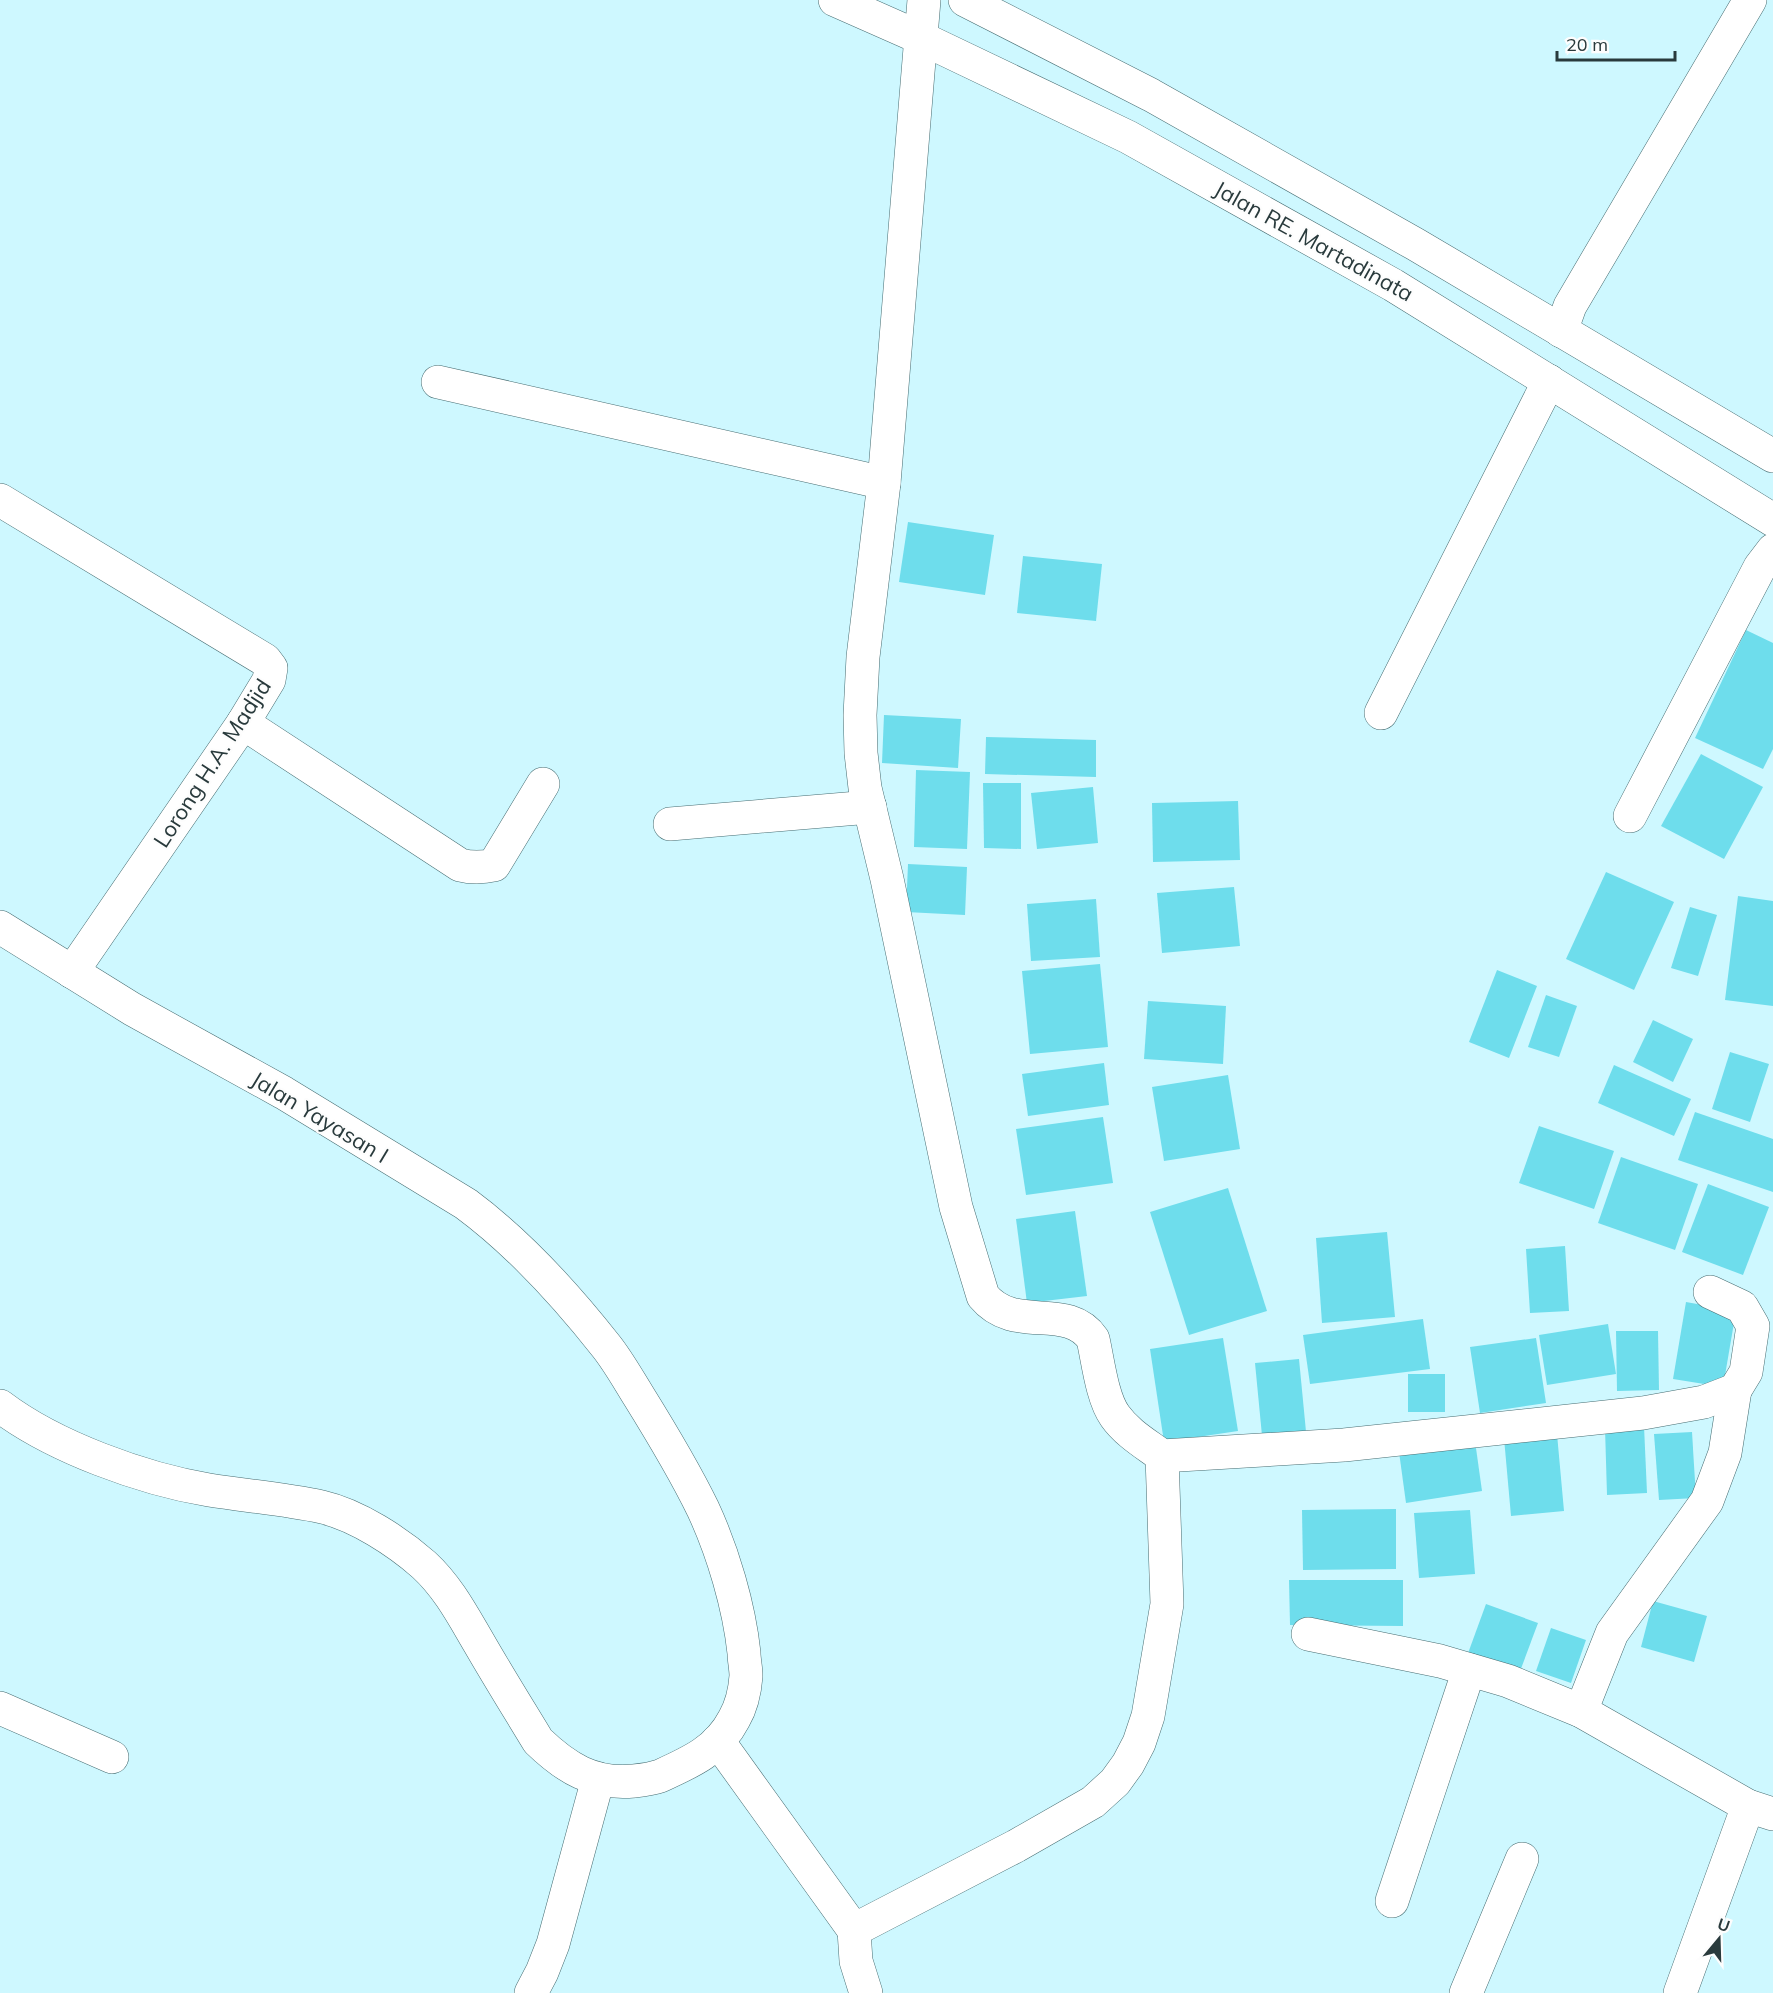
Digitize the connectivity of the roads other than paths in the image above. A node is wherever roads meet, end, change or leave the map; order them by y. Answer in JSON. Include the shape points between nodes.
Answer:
{"nodes":[{"id":1,"x":835,"y":0,"type":"edge"},
{"id":2,"x":924,"y":0,"type":"edge"},
{"id":3,"x":965,"y":0,"type":"edge"},
{"id":4,"x":1750,"y":0,"type":"edge"},
{"id":5,"x":921,"y":38,"type":"junction"},
{"id":6,"x":1561,"y":331,"type":"junction"},
{"id":7,"x":1549,"y":381,"type":"junction"},
{"id":8,"x":438,"y":382,"type":"dead end"},
{"id":9,"x":1773,"y":456,"type":"edge"},
{"id":10,"x":884,"y":483,"type":"junction"},
{"id":11,"x":0,"y":500,"type":"edge"},
{"id":12,"x":1773,"y":520,"type":"edge"},
{"id":13,"x":1773,"y":550,"type":"edge"},
{"id":14,"x":1381,"y":713,"type":"dead end"},
{"id":15,"x":243,"y":723,"type":"junction"},
{"id":16,"x":543,"y":784,"type":"dead end"},
{"id":17,"x":870,"y":807,"type":"junction"},
{"id":18,"x":1630,"y":816,"type":"dead end"},
{"id":19,"x":670,"y":824,"type":"dead end"},
{"id":20,"x":0,"y":927,"type":"edge"},
{"id":21,"x":72,"y":972,"type":"junction"},
{"id":22,"x":1710,"y":1292,"type":"dead end"},
{"id":23,"x":1735,"y":1390,"type":"junction"},
{"id":24,"x":0,"y":1406,"type":"edge"},
{"id":25,"x":1162,"y":1456,"type":"junction"},
{"id":26,"x":1308,"y":1634,"type":"dead end"},
{"id":27,"x":1469,"y":1670,"type":"junction"},
{"id":28,"x":0,"y":1708,"type":"edge"},
{"id":29,"x":1581,"y":1711,"type":"junction"},
{"id":30,"x":718,"y":1741,"type":"junction"},
{"id":31,"x":112,"y":1757,"type":"dead end"},
{"id":32,"x":598,"y":1779,"type":"junction"},
{"id":33,"x":1761,"y":1810,"type":"edge"},
{"id":34,"x":1522,"y":1859,"type":"dead end"},
{"id":35,"x":1392,"y":1901,"type":"dead end"},
{"id":36,"x":849,"y":1923,"type":"junction"},
{"id":37,"x":531,"y":1993,"type":"edge"},
{"id":38,"x":866,"y":1993,"type":"edge"},
{"id":39,"x":1466,"y":1993,"type":"edge"},
{"id":40,"x":1680,"y":1993,"type":"edge"}],
"edges":[{"from":1,"to":5,"type":"main road","name":"Jalan RE. Martadinata"},
{"from":2,"to":5,"type":"main road"},
{"from":3,"to":6,"type":"main road","via":[[1151,95]]},
{"from":4,"to":6,"type":"main road","via":[[1570,306]]},
{"from":5,"to":7,"type":"main road","name":"Jalan RE. Martadinata","via":[[1128,137],[1393,285]]},
{"from":5,"to":10,"type":"main road"},
{"from":6,"to":9,"type":"main road"},
{"from":7,"to":12,"type":"main road","name":"Jalan RE. Martadinata"},
{"from":7,"to":14,"type":"main road"},
{"from":8,"to":10,"type":"main road"},
{"from":10,"to":17,"type":"main road","via":[[860,715]]},
{"from":11,"to":15,"type":"main road","name":"Lorong H.A. Madjid","via":[[268,662],[269,680]]},
{"from":13,"to":18,"type":"main road","via":[[1760,567]]},
{"from":15,"to":16,"type":"main road","via":[[460,865],[471,868],[494,865]]},
{"from":15,"to":21,"type":"main road","name":"Lorong H.A. Madjid"},
{"from":17,"to":19,"type":"main road"},
{"from":17,"to":25,"type":"main road","via":[[956,1207],[983,1296],[1010,1315],[1069,1321],[1087,1330],[1093,1339],[1112,1412],[1124,1428]]},
{"from":20,"to":21,"type":"main road","name":"Jalan Yayasan I"},
{"from":21,"to":30,"type":"main road","name":"Jalan Yayasan I","via":[[466,1204],[540,1269],[608,1348],[670,1446],[704,1511],[728,1576],[746,1675],[734,1720]]},
{"from":22,"to":23,"type":"main road","via":[[1742,1307],[1753,1326],[1746,1372]]},
{"from":23,"to":25,"type":"main road","via":[[1704,1402],[1632,1414],[1344,1445]]},
{"from":23,"to":29,"type":"main road","via":[[1725,1453],[1707,1501],[1612,1633]]},
{"from":24,"to":32,"type":"main road","name":"Jalan Yayasan I","via":[[86,1453],[151,1478],[325,1508],[392,1539],[426,1567],[451,1597],[538,1740],[557,1759]]},
{"from":25,"to":36,"type":"main road","via":[[1167,1604],[1149,1716],[1128,1764],[1093,1802],[1016,1846]]},
{"from":26,"to":27,"type":"main road"},
{"from":27,"to":29,"type":"main road","via":[[1508,1681]]},
{"from":27,"to":35,"type":"main road"},
{"from":28,"to":31,"type":"main road"},
{"from":29,"to":33,"type":"main road"},
{"from":30,"to":32,"type":"main road","name":"Jalan Yayasan I","via":[[701,1757],[655,1778],[623,1782]]},
{"from":30,"to":36,"type":"main road"},
{"from":32,"to":37,"type":"main road","via":[[553,1944]]},
{"from":33,"to":40,"type":"main road"},
{"from":34,"to":39,"type":"main road"},
{"from":36,"to":38,"type":"main road"}]}
